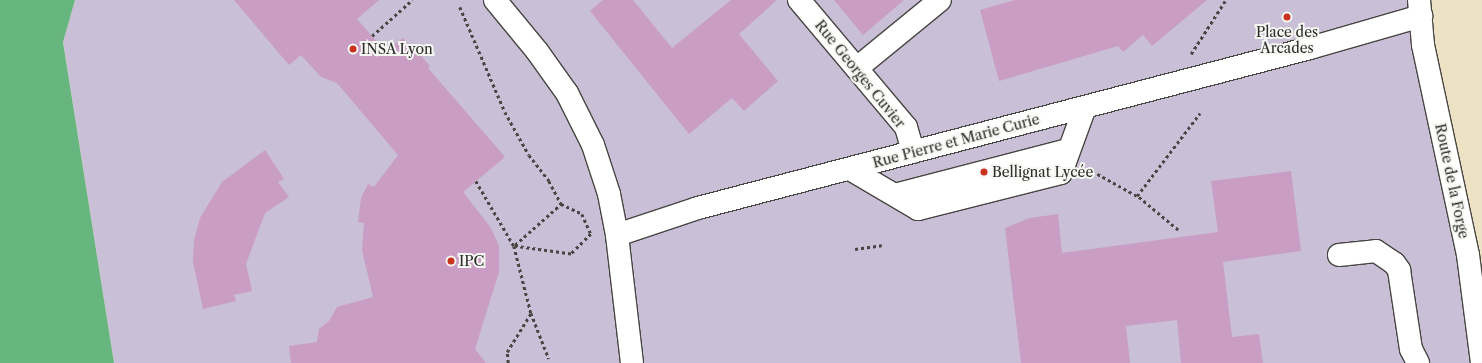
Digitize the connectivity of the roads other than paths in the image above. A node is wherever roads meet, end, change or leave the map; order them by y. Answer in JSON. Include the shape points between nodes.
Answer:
{"nodes":[{"id":1,"x":495,"y":0,"type":"edge"},
{"id":2,"x":799,"y":0,"type":"edge"},
{"id":3,"x":940,"y":0,"type":"edge"},
{"id":4,"x":1420,"y":8,"type":"edge"},
{"id":5,"x":857,"y":68,"type":"junction"},
{"id":6,"x":1085,"y":107,"type":"junction"},
{"id":7,"x":913,"y":152,"type":"junction"},
{"id":8,"x":850,"y":169,"type":"junction"},
{"id":9,"x":617,"y":235,"type":"junction"},
{"id":10,"x":1339,"y":255,"type":"dead end"},
{"id":11,"x":632,"y":363,"type":"edge"},
{"id":12,"x":1418,"y":363,"type":"edge"},
{"id":13,"x":1482,"y":363,"type":"edge"}],
"edges":[{"from":1,"to":9,"type":"street","via":[[567,93],[593,145],[609,194]]},
{"from":2,"to":5,"type":"street","name":"Rue Georges Cuvier"},
{"from":3,"to":5,"type":"street"},
{"from":4,"to":6,"type":"street","name":"Rue Pierre et Marie Curie"},
{"from":4,"to":13,"type":"street","name":"Route de la Forge","via":[[1423,45],[1468,255]]},
{"from":5,"to":7,"type":"street","name":"Rue Georges Cuvier","via":[[906,126]]},
{"from":6,"to":7,"type":"street","name":"Rue Pierre et Marie Curie"},
{"from":6,"to":8,"type":"street","via":[[1066,157],[895,195]]},
{"from":7,"to":8,"type":"street","name":"Rue Pierre et Marie Curie"},
{"from":8,"to":9,"type":"street","name":"Rue Pierre et Marie Curie","via":[[698,208]]},
{"from":9,"to":11,"type":"street"},
{"from":10,"to":12,"type":"street","via":[[1376,251],[1394,263],[1399,270],[1411,349]]}]}
